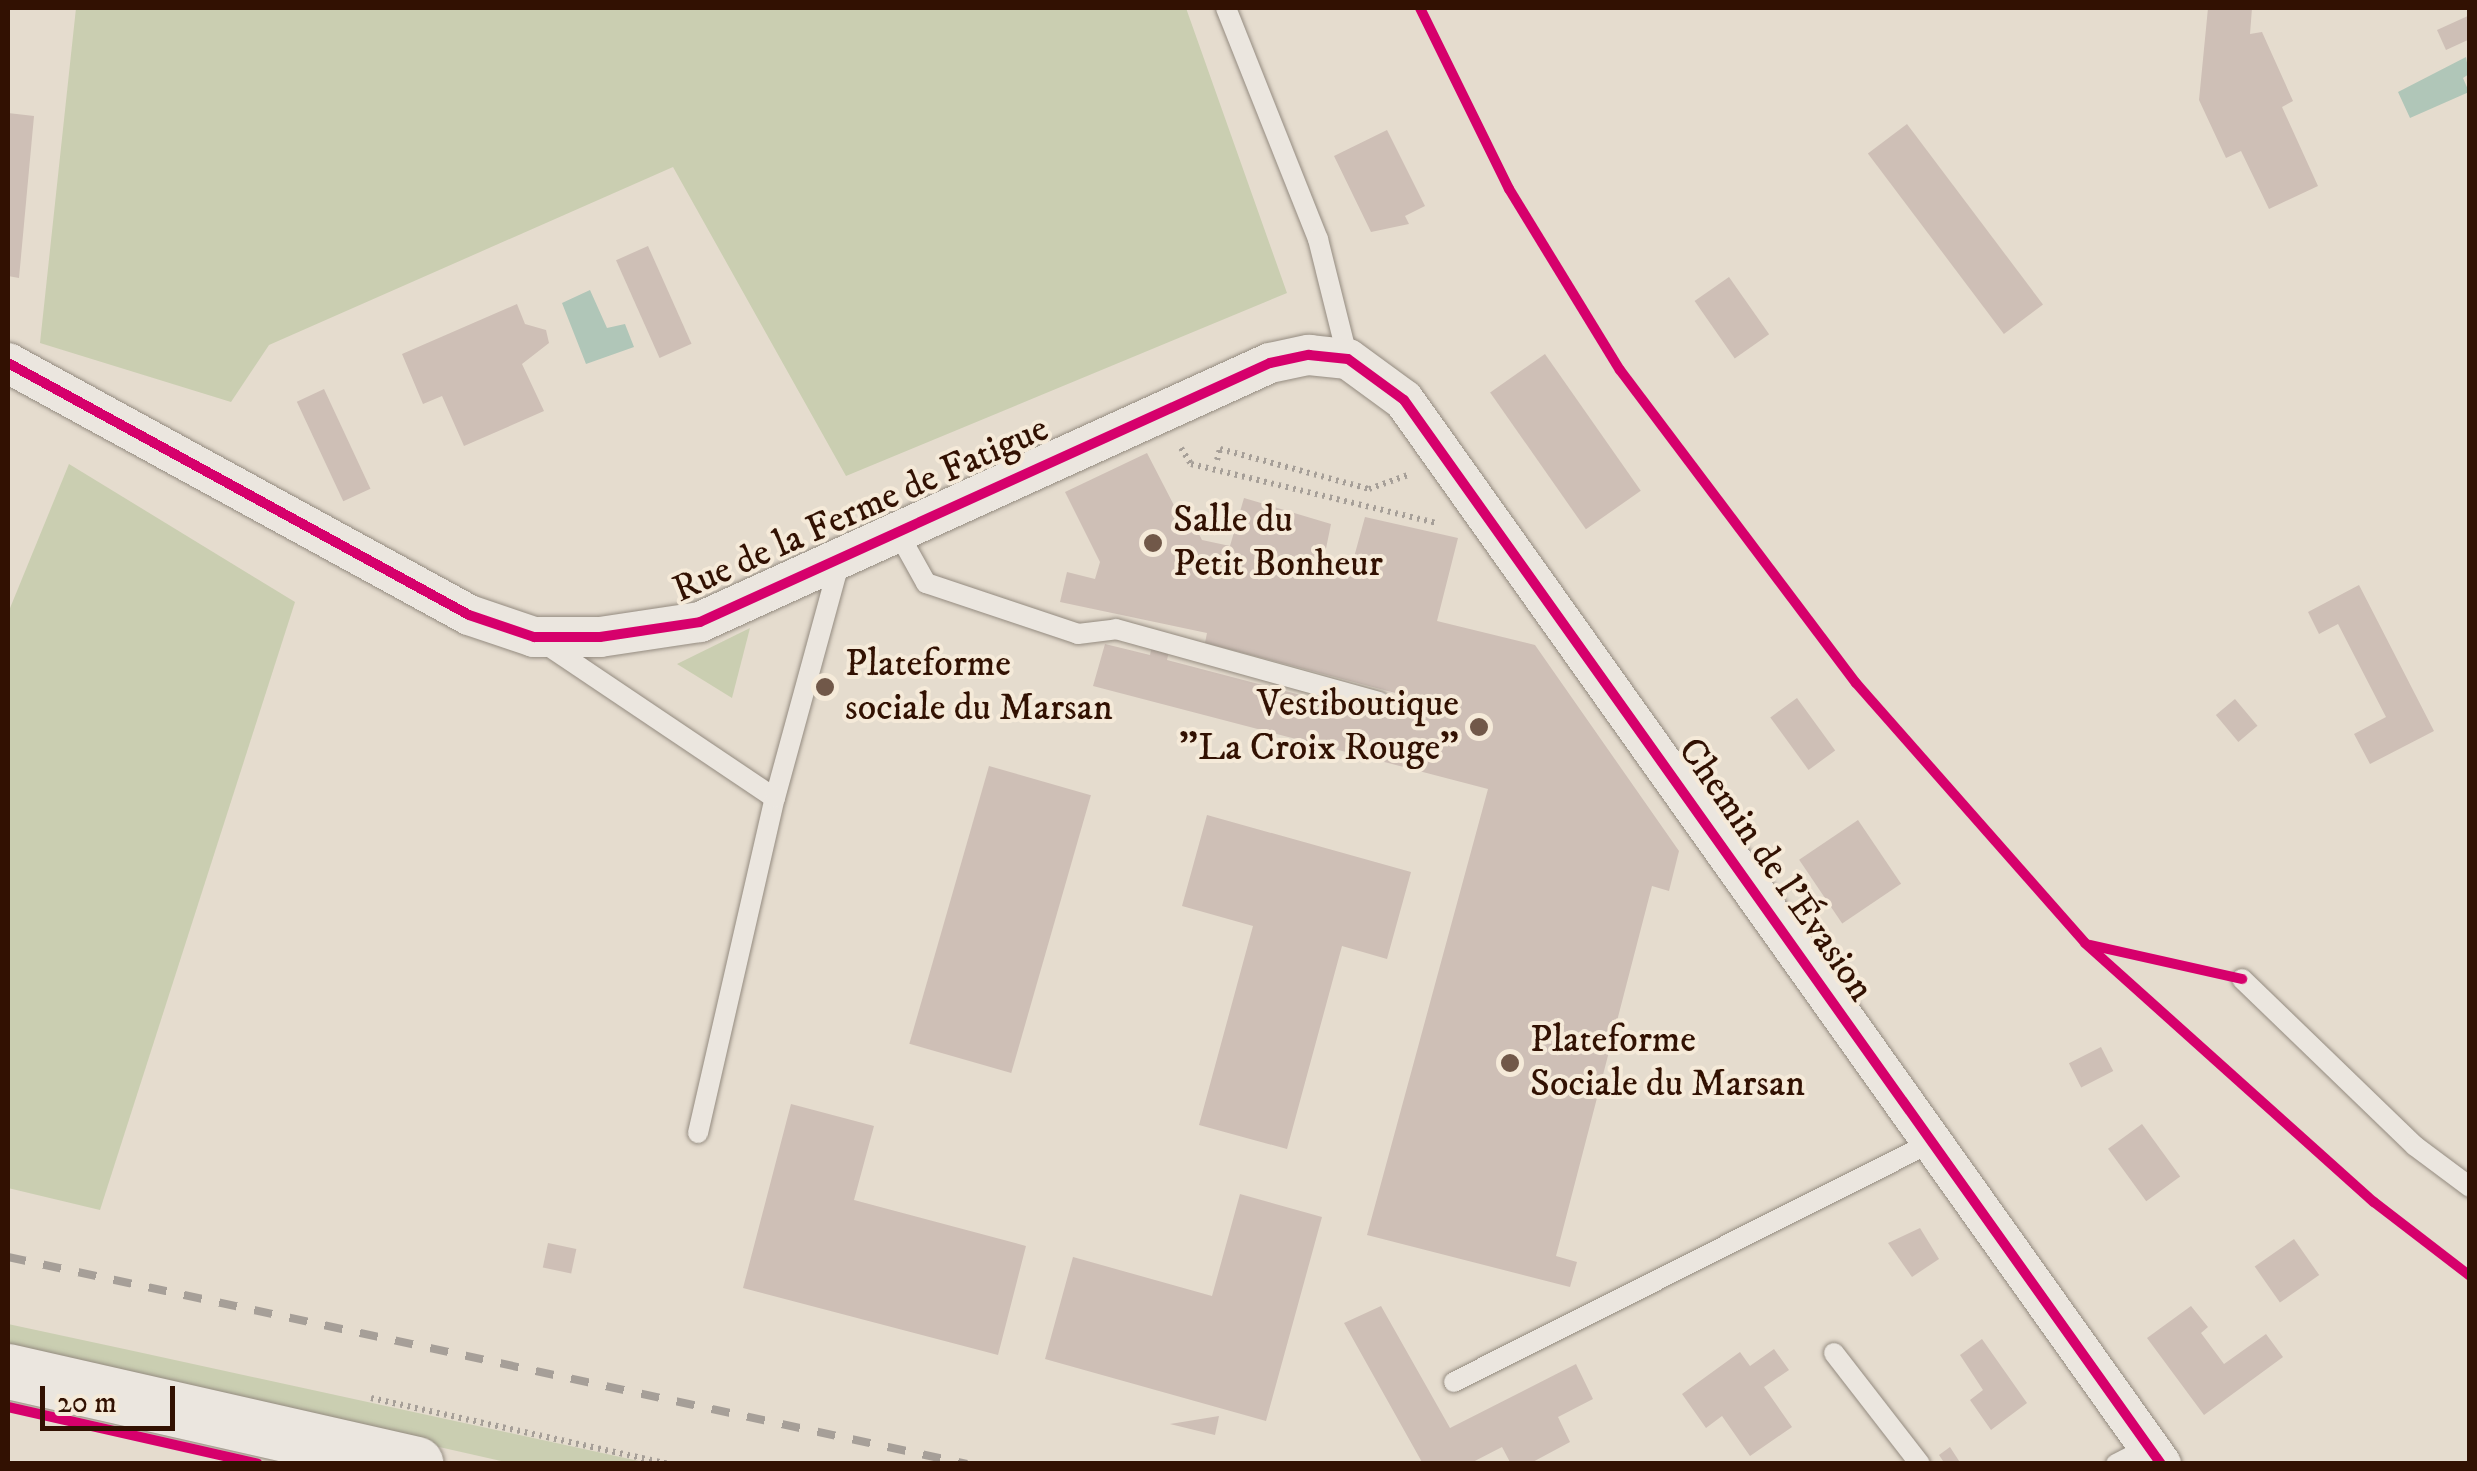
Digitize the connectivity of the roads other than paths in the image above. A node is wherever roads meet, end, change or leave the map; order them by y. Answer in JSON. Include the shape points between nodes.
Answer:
{"nodes":[{"id":1,"x":1226,"y":8,"type":"edge"},
{"id":2,"x":1329,"y":358,"type":"junction"},
{"id":3,"x":8,"y":363,"type":"edge"},
{"id":4,"x":913,"y":521,"type":"junction"},
{"id":5,"x":842,"y":555,"type":"junction"},
{"id":6,"x":534,"y":637,"type":"junction"},
{"id":7,"x":1380,"y":702,"type":"dead end"},
{"id":8,"x":775,"y":798,"type":"junction"},
{"id":9,"x":2242,"y":980,"type":"dead end"},
{"id":10,"x":698,"y":1134,"type":"dead end"},
{"id":11,"x":1932,"y":1142,"type":"junction"},
{"id":12,"x":2470,"y":1187,"type":"edge"},
{"id":13,"x":1834,"y":1353,"type":"dead end"},
{"id":14,"x":8,"y":1371,"type":"edge"},
{"id":15,"x":1454,"y":1382,"type":"dead end"},
{"id":16,"x":8,"y":1407,"type":"edge"},
{"id":17,"x":2142,"y":1458,"type":"edge"},
{"id":18,"x":258,"y":1464,"type":"edge"},
{"id":19,"x":416,"y":1464,"type":"edge"},
{"id":20,"x":1920,"y":1464,"type":"edge"}],
"edges":[{"from":1,"to":2,"type":"lane","via":[[1318,239]]},
{"from":2,"to":4,"type":"street","name":"Rue de la Ferme de Fatigue","via":[[1270,364]]},
{"from":2,"to":11,"type":"street","name":"Chemin de l'Évasion","via":[[1404,400]]},
{"from":3,"to":6,"type":"street","name":"Rue de la Ferme de Fatigue","via":[[469,616]]},
{"from":4,"to":5,"type":"street","name":"Rue de la Ferme de Fatigue"},
{"from":4,"to":7,"type":"lane","via":[[926,583],[1078,634],[1116,629]]},
{"from":5,"to":6,"type":"street","name":"Rue de la Ferme de Fatigue","via":[[700,622],[600,637]]},
{"from":5,"to":8,"type":"lane"},
{"from":6,"to":8,"type":"lane"},
{"from":8,"to":10,"type":"lane"},
{"from":9,"to":12,"type":"lane","via":[[2415,1146]]},
{"from":11,"to":15,"type":"lane"},
{"from":11,"to":17,"type":"street","name":"Chemin de l'Évasion"},
{"from":13,"to":20,"type":"lane"},
{"from":14,"to":19,"type":"main road"},
{"from":16,"to":18,"type":"main road"}]}
